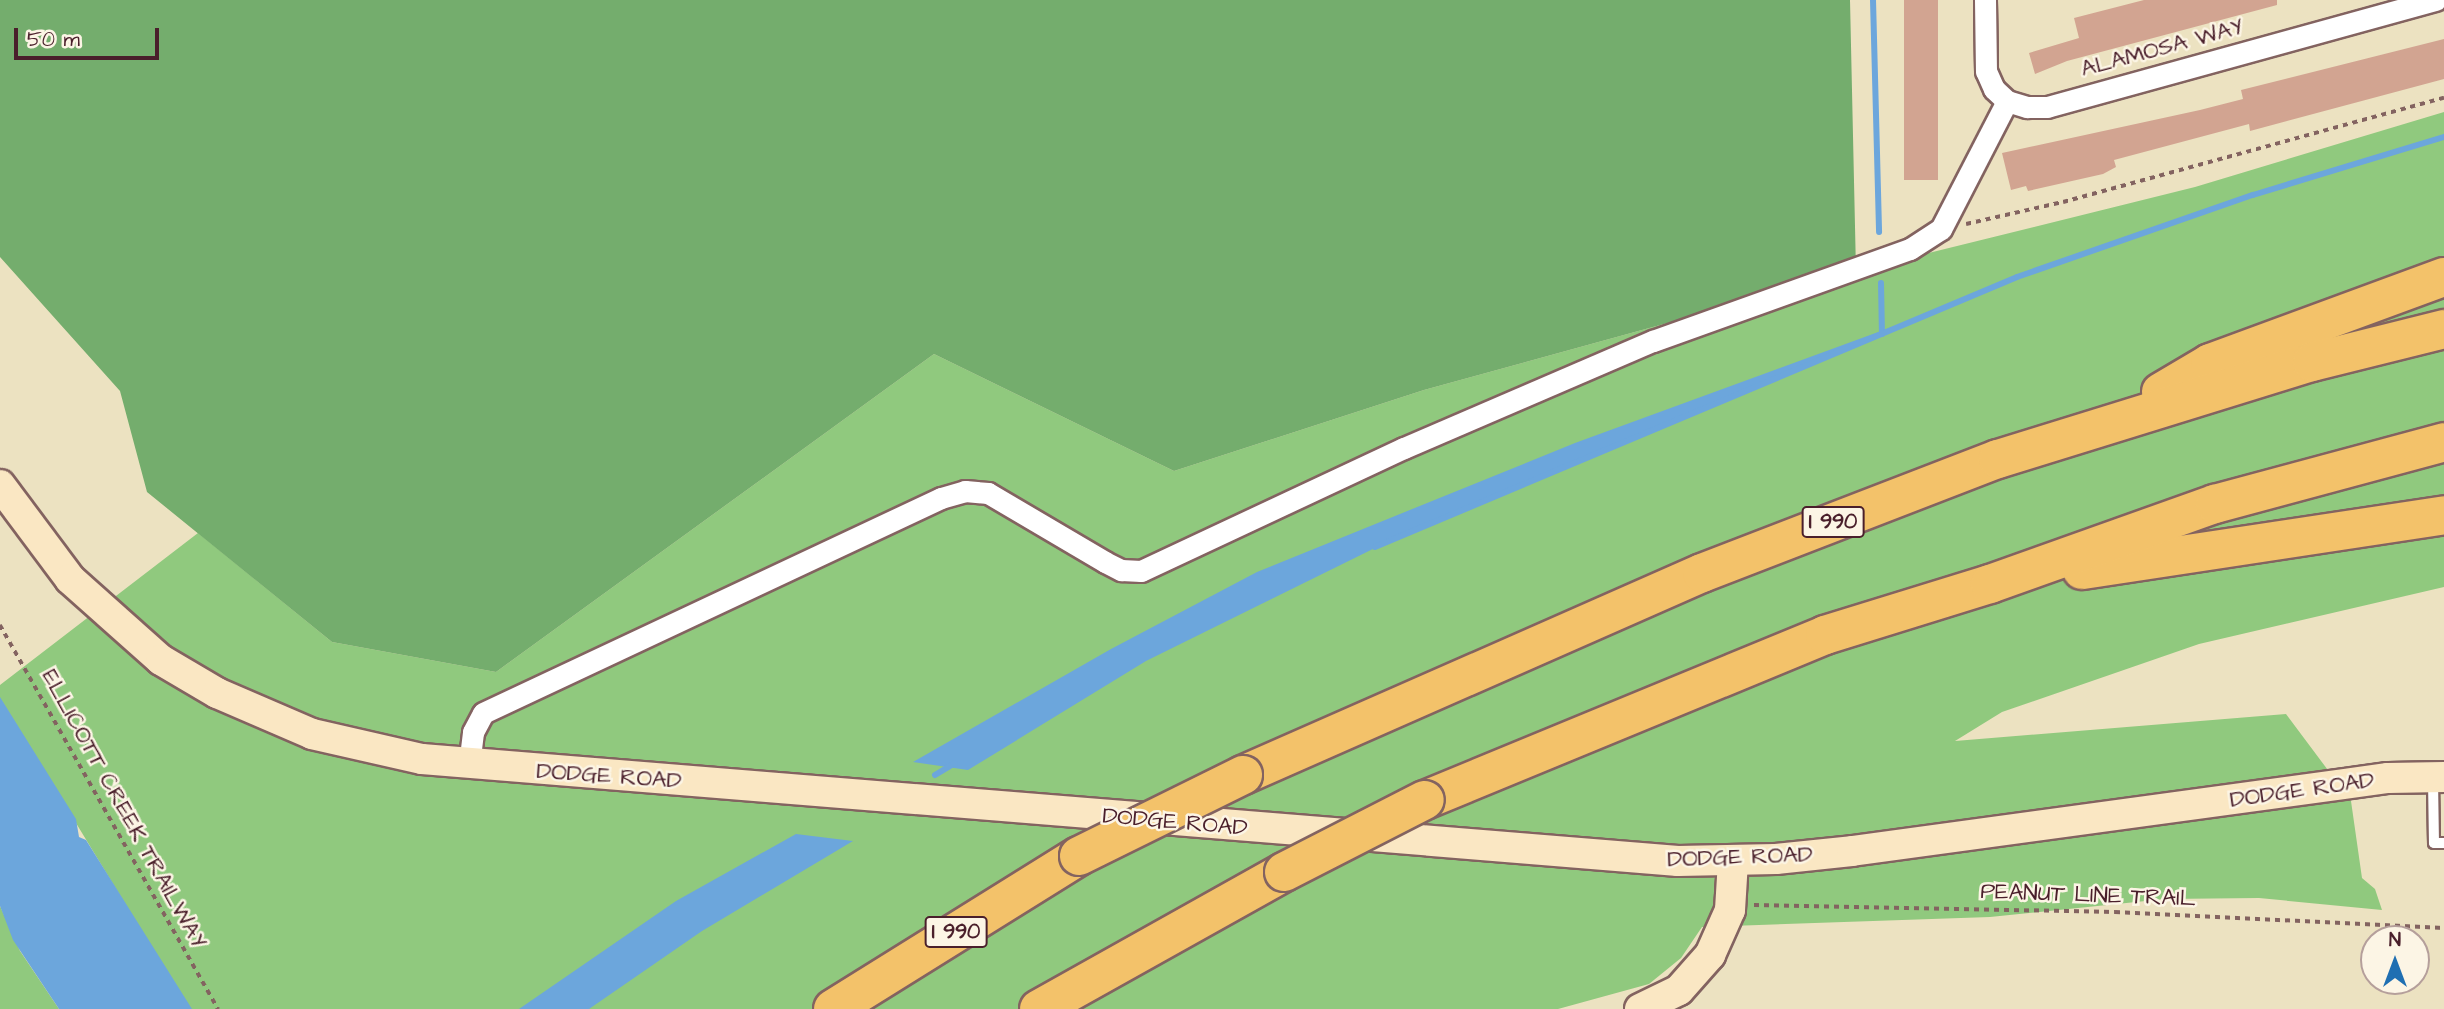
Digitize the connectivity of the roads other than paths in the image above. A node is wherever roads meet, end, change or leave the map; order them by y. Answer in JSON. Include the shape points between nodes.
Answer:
{"nodes":[{"id":1,"x":1985,"y":0,"type":"edge"},
{"id":2,"x":2435,"y":0,"type":"edge"},
{"id":3,"x":2007,"y":101,"type":"junction"},
{"id":4,"x":2444,"y":277,"type":"edge"},
{"id":5,"x":2444,"y":329,"type":"edge"},
{"id":6,"x":2102,"y":426,"type":"junction"},
{"id":7,"x":2444,"y":442,"type":"edge"},
{"id":8,"x":0,"y":485,"type":"edge"},
{"id":9,"x":2444,"y":515,"type":"edge"},
{"id":10,"x":1990,"y":584,"type":"junction"},
{"id":11,"x":469,"y":765,"type":"junction"},
{"id":12,"x":2438,"y":777,"type":"edge"},
{"id":13,"x":2444,"y":843,"type":"edge"},
{"id":14,"x":1733,"y":861,"type":"junction"},
{"id":15,"x":833,"y":1009,"type":"edge"},
{"id":16,"x":1039,"y":1009,"type":"edge"},
{"id":17,"x":1640,"y":1009,"type":"edge"}],
"edges":[{"from":1,"to":3,"type":"street","via":[[1986,71],[1994,89]]},
{"from":2,"to":3,"type":"street","name":"ALAMOSA WAY","via":[[2046,107]]},
{"from":3,"to":11,"type":"street","via":[[1941,229],[1910,249],[1640,347],[1141,571],[1121,570],[1105,562],[988,493],[965,491],[941,498],[483,713],[473,732]]},
{"from":4,"to":6,"type":"highway","via":[[2210,363]]},
{"from":5,"to":6,"type":"highway","number":"I 990","via":[[2312,362]]},
{"from":6,"to":15,"type":"highway","number":"I 990","bridge":true,"via":[[1998,458],[1702,573],[1242,775],[1079,856]]},
{"from":7,"to":10,"type":"highway","via":[[2215,504]]},
{"from":8,"to":11,"type":"street","name":"DODGE ROAD","via":[[69,579],[161,660],[217,693],[312,734],[357,747]]},
{"from":9,"to":10,"type":"highway"},
{"from":10,"to":16,"type":"highway","bridge":true,"via":[[1825,635],[1425,800],[1284,872]]},
{"from":11,"to":14,"type":"street","name":"DODGE ROAD","via":[[1497,848]]},
{"from":12,"to":13,"type":"lane","via":[[2434,843]]},
{"from":12,"to":14,"type":"street","name":"DODGE ROAD","via":[[2388,778],[1852,851]]},
{"from":14,"to":17,"type":"street","via":[[1731,905],[1721,936],[1699,970],[1667,997]]}]}
